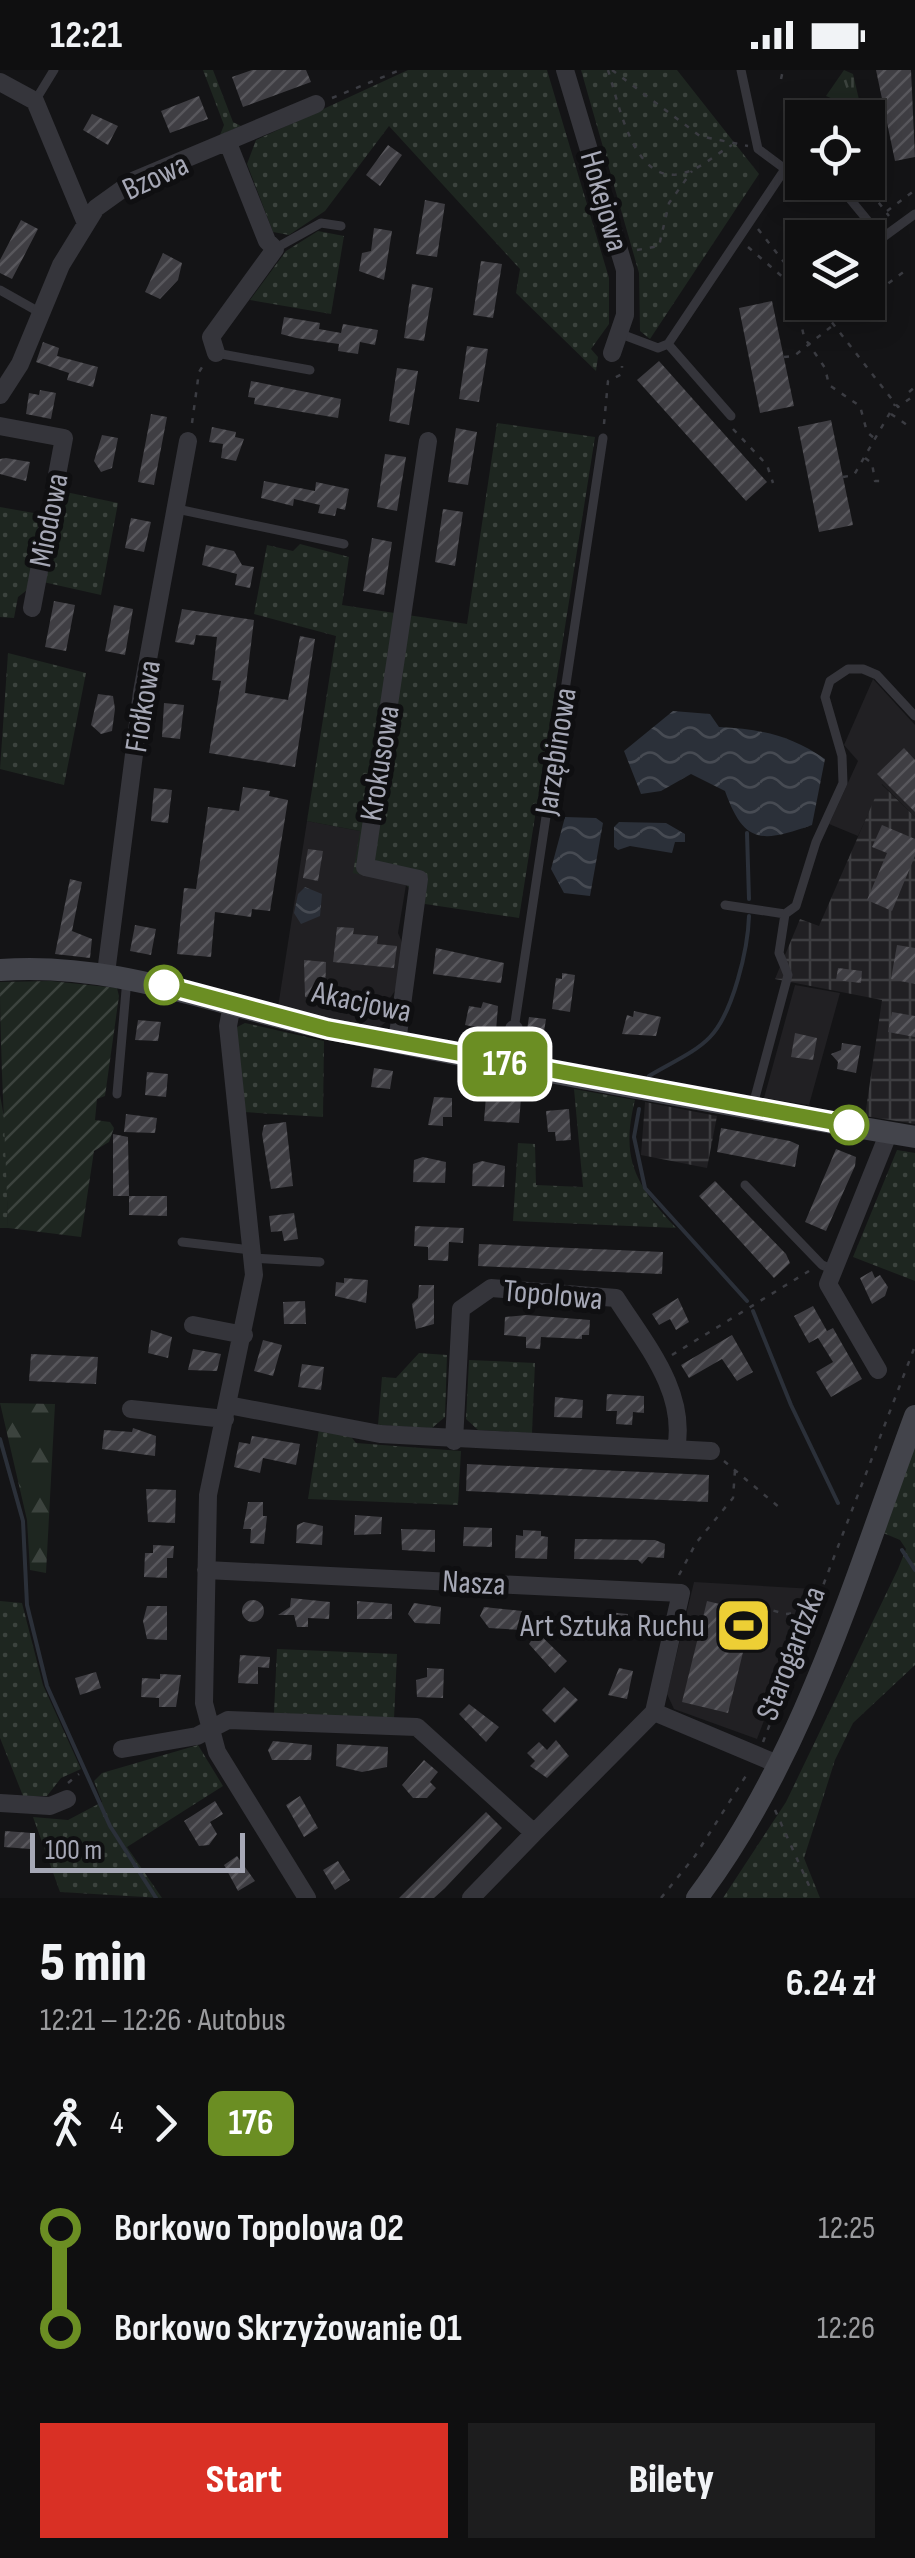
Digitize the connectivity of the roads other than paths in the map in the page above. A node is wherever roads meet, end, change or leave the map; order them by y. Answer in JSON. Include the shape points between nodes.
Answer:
{"nodes":[{"id":1,"x":54,"y":70,"type":"edge"},
{"id":2,"x":565,"y":70,"type":"edge"},
{"id":3,"x":740,"y":70,"type":"edge"},
{"id":4,"x":0,"y":82,"type":"edge"},
{"id":5,"x":35,"y":101,"type":"junction"},
{"id":6,"x":316,"y":104,"type":"road end"},
{"id":7,"x":228,"y":143,"type":"junction"},
{"id":8,"x":785,"y":169,"type":"joint"},
{"id":9,"x":851,"y":200,"type":"edge"},
{"id":10,"x":915,"y":214,"type":"edge"},
{"id":11,"x":84,"y":221,"type":"junction"},
{"id":12,"x":341,"y":226,"type":"dead end"},
{"id":13,"x":275,"y":248,"type":"junction"},
{"id":14,"x":0,"y":290,"type":"edge"},
{"id":15,"x":39,"y":312,"type":"junction"},
{"id":16,"x":621,"y":334,"type":"junction"},
{"id":17,"x":668,"y":344,"type":"junction"},
{"id":18,"x":216,"y":353,"type":"joint"},
{"id":19,"x":612,"y":353,"type":"road end"},
{"id":20,"x":310,"y":370,"type":"dead end"},
{"id":21,"x":0,"y":395,"type":"edge"},
{"id":22,"x":731,"y":416,"type":"road end"},
{"id":23,"x":0,"y":426,"type":"edge"},
{"id":24,"x":603,"y":438,"type":"road end"},
{"id":25,"x":188,"y":440,"type":"road end"},
{"id":26,"x":428,"y":441,"type":"dead end"},
{"id":27,"x":177,"y":509,"type":"junction"},
{"id":28,"x":344,"y":544,"type":"dead end"},
{"id":29,"x":32,"y":608,"type":"dead end"},
{"id":30,"x":915,"y":716,"type":"edge"},
{"id":31,"x":725,"y":906,"type":"dead end"},
{"id":32,"x":785,"y":914,"type":"junction"},
{"id":33,"x":0,"y":970,"type":"edge"},
{"id":34,"x":116,"y":975,"type":"junction"},
{"id":35,"x":232,"y":1005,"type":"junction"},
{"id":36,"x":514,"y":1029,"type":"joint"},
{"id":37,"x":397,"y":1042,"type":"junction"},
{"id":38,"x":508,"y":1064,"type":"junction"},
{"id":39,"x":117,"y":1094,"type":"dead end"},
{"id":40,"x":752,"y":1108,"type":"junction"},
{"id":41,"x":889,"y":1132,"type":"junction"},
{"id":42,"x":915,"y":1137,"type":"edge"},
{"id":43,"x":745,"y":1185,"type":"dead end"},
{"id":44,"x":182,"y":1242,"type":"dead end"},
{"id":45,"x":252,"y":1254,"type":"junction"},
{"id":46,"x":320,"y":1262,"type":"dead end"},
{"id":47,"x":827,"y":1266,"type":"junction"},
{"id":48,"x":193,"y":1325,"type":"dead end"},
{"id":49,"x":244,"y":1335,"type":"junction"},
{"id":50,"x":878,"y":1370,"type":"dead end"},
{"id":51,"x":131,"y":1409,"type":"dead end"},
{"id":52,"x":226,"y":1412,"type":"junction"},
{"id":53,"x":915,"y":1416,"type":"edge"},
{"id":54,"x":454,"y":1441,"type":"junction"},
{"id":55,"x":676,"y":1450,"type":"junction"},
{"id":56,"x":711,"y":1451,"type":"road end"},
{"id":57,"x":206,"y":1570,"type":"junction"},
{"id":58,"x":654,"y":1712,"type":"junction"},
{"id":59,"x":210,"y":1728,"type":"junction"},
{"id":60,"x":122,"y":1749,"type":"dead end"},
{"id":61,"x":780,"y":1765,"type":"junction"},
{"id":62,"x":67,"y":1799,"type":"dead end"},
{"id":63,"x":0,"y":1803,"type":"edge"},
{"id":64,"x":534,"y":1833,"type":"junction"},
{"id":65,"x":308,"y":1898,"type":"edge"},
{"id":66,"x":470,"y":1898,"type":"edge"},
{"id":67,"x":697,"y":1898,"type":"edge"}],
"edges":[{"from":1,"to":5,"type":"lane"},
{"from":2,"to":16,"type":"street","name":"Hokejowa","via":[[625,270]]},
{"from":3,"to":8,"type":"lane","via":[[758,149]]},
{"from":4,"to":5,"type":"street"},
{"from":5,"to":11,"type":"street"},
{"from":6,"to":7,"type":"street","name":"Bzowa"},
{"from":7,"to":11,"type":"street","name":"Bzowa","via":[[135,180]]},
{"from":7,"to":13,"type":"street"},
{"from":8,"to":17,"type":"lane"},
{"from":9,"to":10,"type":"lane","via":[[882,238]]},
{"from":11,"to":15,"type":"street","name":"Bzowa"},
{"from":12,"to":13,"type":"lane","via":[[322,222]]},
{"from":13,"to":18,"type":"street","via":[[210,337]]},
{"from":14,"to":15,"type":"lane"},
{"from":15,"to":21,"type":"street","name":"Bzowa"},
{"from":16,"to":17,"type":"lane","via":[[658,348]]},
{"from":16,"to":19,"type":"street","name":"Hokejowa"},
{"from":17,"to":22,"type":"lane"},
{"from":18,"to":20,"type":"lane"},
{"from":23,"to":29,"type":"street","name":"Miodowa","via":[[64,438]]},
{"from":24,"to":36,"type":"lane","name":"Jarzębinowa"},
{"from":25,"to":27,"type":"street","name":"Fiołkowa"},
{"from":26,"to":37,"type":"street","name":"Krokusowa","via":[[365,867],[420,879]]},
{"from":27,"to":28,"type":"lane"},
{"from":27,"to":34,"type":"street","name":"Fiołkowa","via":[[142,692]]},
{"from":30,"to":32,"type":"lane","via":[[878,675],[863,668],[848,668],[830,681],[826,697],[843,783],[796,906]]},
{"from":31,"to":32,"type":"lane"},
{"from":32,"to":40,"type":"lane","via":[[779,954],[788,976]]},
{"from":33,"to":34,"type":"street","name":"Akacjowa"},
{"from":34,"to":35,"type":"street","name":"Akacjowa"},
{"from":34,"to":39,"type":"lane"},
{"from":35,"to":37,"type":"street","name":"Akacjowa"},
{"from":35,"to":45,"type":"street","via":[[228,1026]]},
{"from":36,"to":38,"type":"street","name":"Jarzębinowa"},
{"from":37,"to":38,"type":"street","name":"Akacjowa"},
{"from":38,"to":40,"type":"street","name":"Akacjowa"},
{"from":40,"to":41,"type":"street","name":"Akacjowa"},
{"from":41,"to":42,"type":"street","name":"Akacjowa"},
{"from":41,"to":47,"type":"street"},
{"from":43,"to":47,"type":"lane"},
{"from":44,"to":45,"type":"lane"},
{"from":45,"to":46,"type":"lane"},
{"from":45,"to":49,"type":"street"},
{"from":47,"to":50,"type":"street","via":[[828,1284]]},
{"from":48,"to":49,"type":"street"},
{"from":49,"to":52,"type":"street"},
{"from":51,"to":52,"type":"street"},
{"from":52,"to":54,"type":"street"},
{"from":52,"to":57,"type":"street","via":[[208,1496]]},
{"from":53,"to":61,"type":"street","name":"Starogardzka"},
{"from":54,"to":55,"type":"street"},
{"from":54,"to":55,"type":"street","name":"Topolowa","via":[[461,1308],[485,1290],[609,1294],[658,1364],[680,1412]]},
{"from":55,"to":56,"type":"street"},
{"from":57,"to":58,"type":"street","name":"Nasza","via":[[681,1593]]},
{"from":57,"to":59,"type":"street","via":[[204,1704]]},
{"from":58,"to":61,"type":"street"},
{"from":58,"to":64,"type":"street"},
{"from":59,"to":60,"type":"street"},
{"from":59,"to":64,"type":"street","via":[[228,1720],[417,1726]]},
{"from":59,"to":65,"type":"street","via":[[217,1752]]},
{"from":61,"to":67,"type":"street","name":"Starogardzka"},
{"from":62,"to":63,"type":"street","via":[[50,1806]]},
{"from":64,"to":66,"type":"street"}]}
